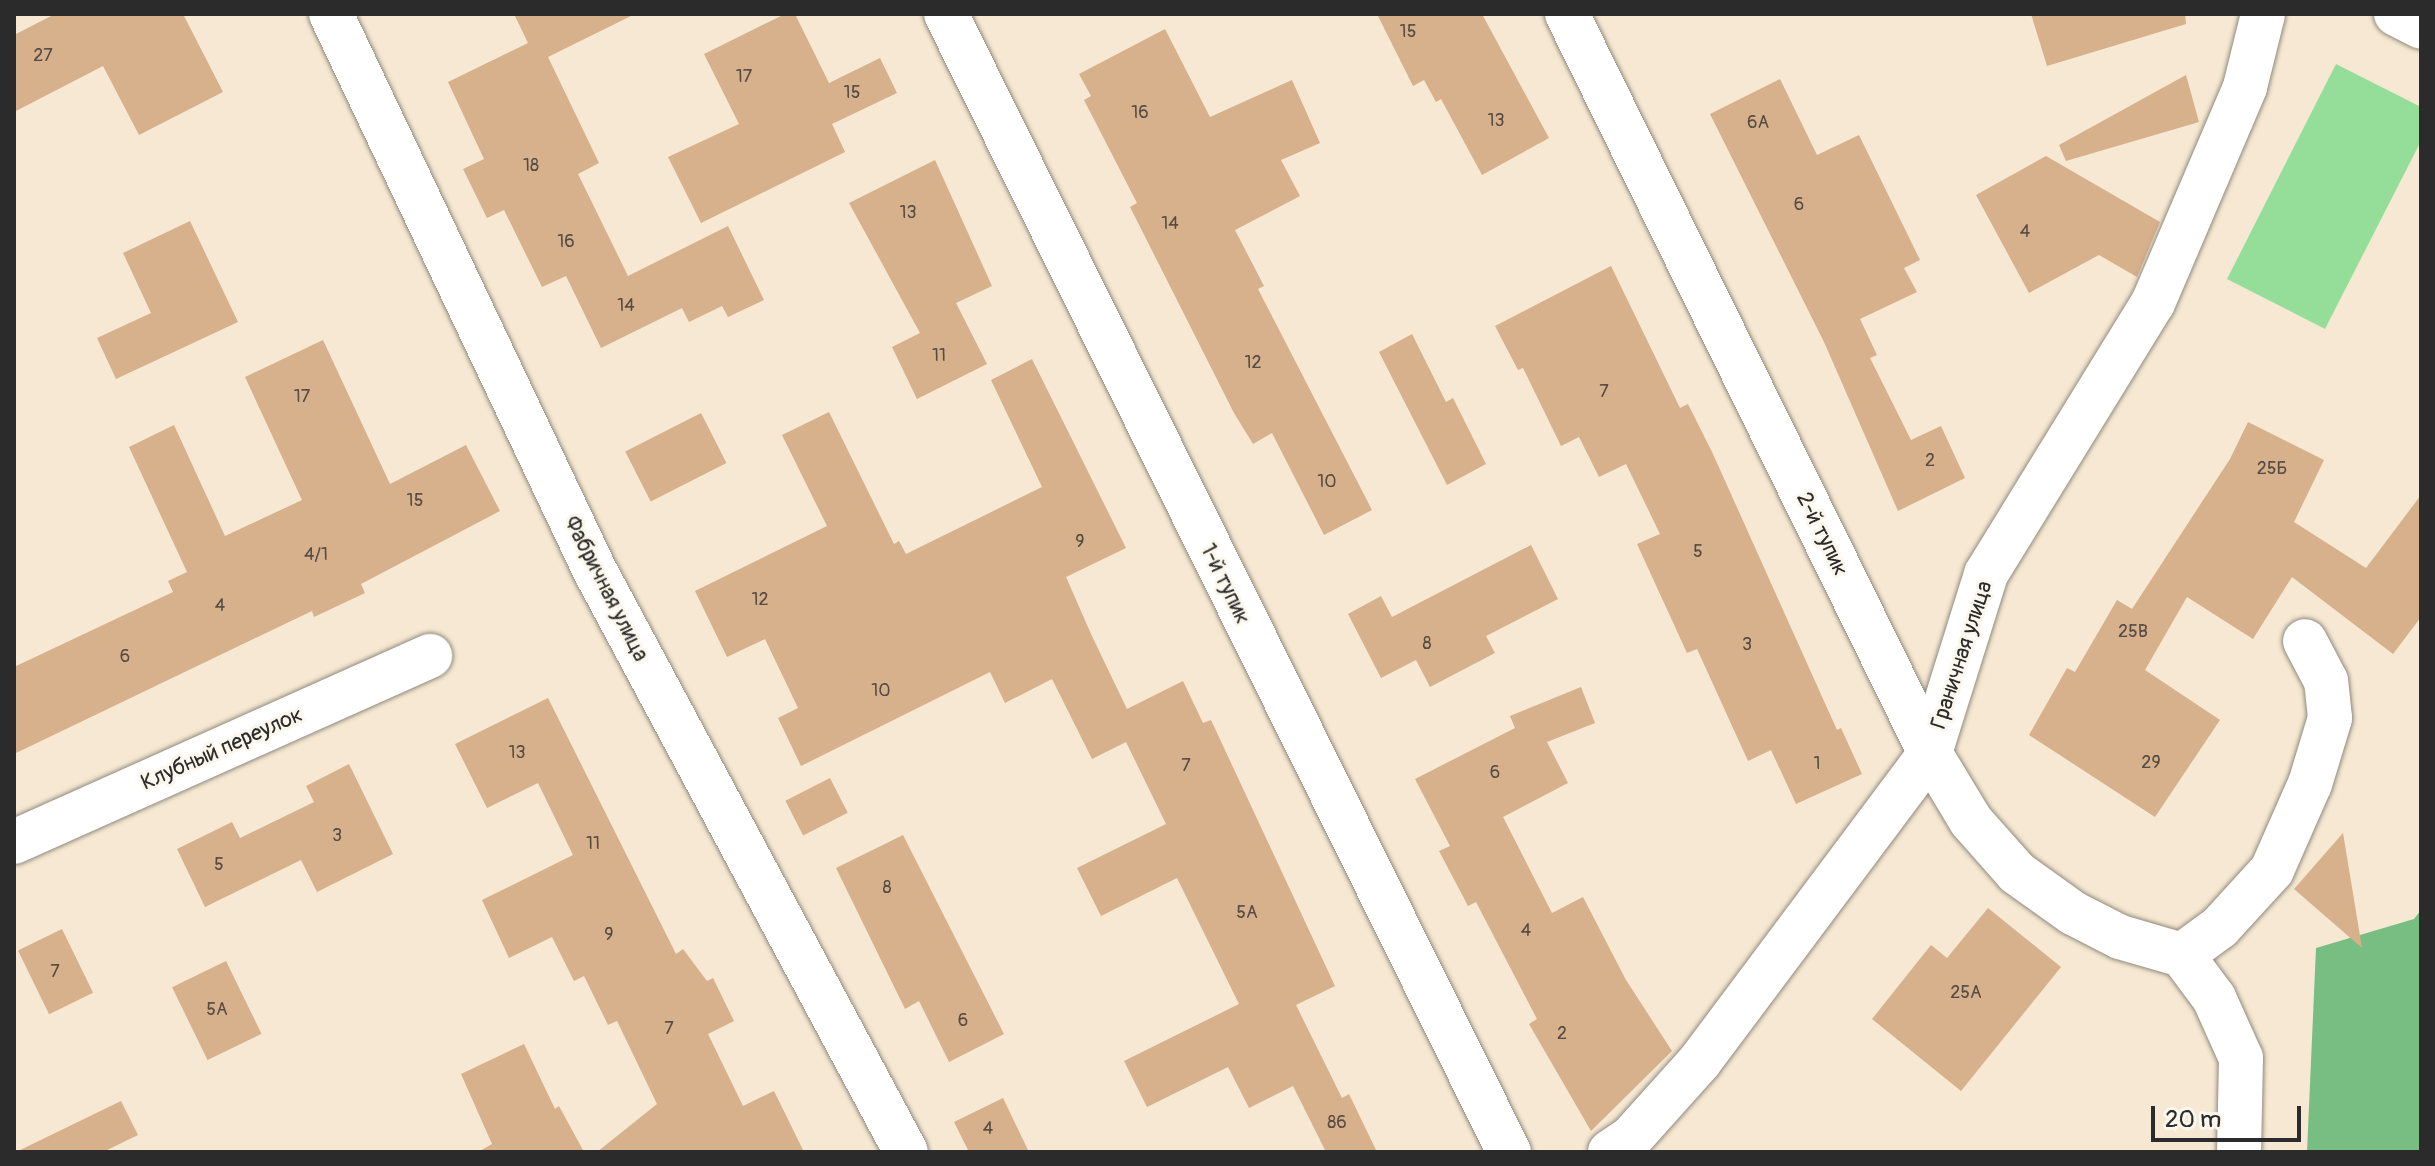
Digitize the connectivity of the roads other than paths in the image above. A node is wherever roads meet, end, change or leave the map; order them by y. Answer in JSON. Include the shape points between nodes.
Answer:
{"nodes":[{"id":1,"x":331,"y":14,"type":"edge"},
{"id":2,"x":946,"y":14,"type":"edge"},
{"id":3,"x":1567,"y":14,"type":"edge"},
{"id":4,"x":2263,"y":14,"type":"edge"},
{"id":5,"x":2396,"y":14,"type":"edge"},
{"id":6,"x":2421,"y":27,"type":"edge"},
{"id":7,"x":2305,"y":641,"type":"dead end"},
{"id":8,"x":430,"y":656,"type":"dead end"},
{"id":9,"x":1930,"y":753,"type":"junction"},
{"id":10,"x":14,"y":842,"type":"edge"},
{"id":11,"x":2182,"y":955,"type":"junction"},
{"id":12,"x":906,"y":1152,"type":"edge"},
{"id":13,"x":1509,"y":1152,"type":"edge"},
{"id":14,"x":1610,"y":1152,"type":"edge"},
{"id":15,"x":2239,"y":1152,"type":"edge"}],
"edges":[{"from":1,"to":12,"type":"street","name":"Фабричная улица","via":[[594,569]]},
{"from":2,"to":13,"type":"street","name":"1-й тупик"},
{"from":3,"to":9,"type":"street","name":"2-й тупик"},
{"from":4,"to":9,"type":"street","name":"Граничная улица","via":[[2245,87],[2153,303],[1986,574]]},
{"from":5,"to":6,"type":"street"},
{"from":7,"to":11,"type":"street","via":[[2326,681],[2330,718],[2310,784],[2272,870],[2220,927]]},
{"from":8,"to":10,"type":"street","name":"Клубный переулок"},
{"from":9,"to":11,"type":"street","name":"2-й тупик","via":[[1971,821],[2017,873],[2073,913],[2120,937]]},
{"from":9,"to":14,"type":"street","name":"Граничная улица","via":[[1700,1061],[1631,1138]]},
{"from":11,"to":15,"type":"street","via":[[2214,998],[2241,1058]]}]}
